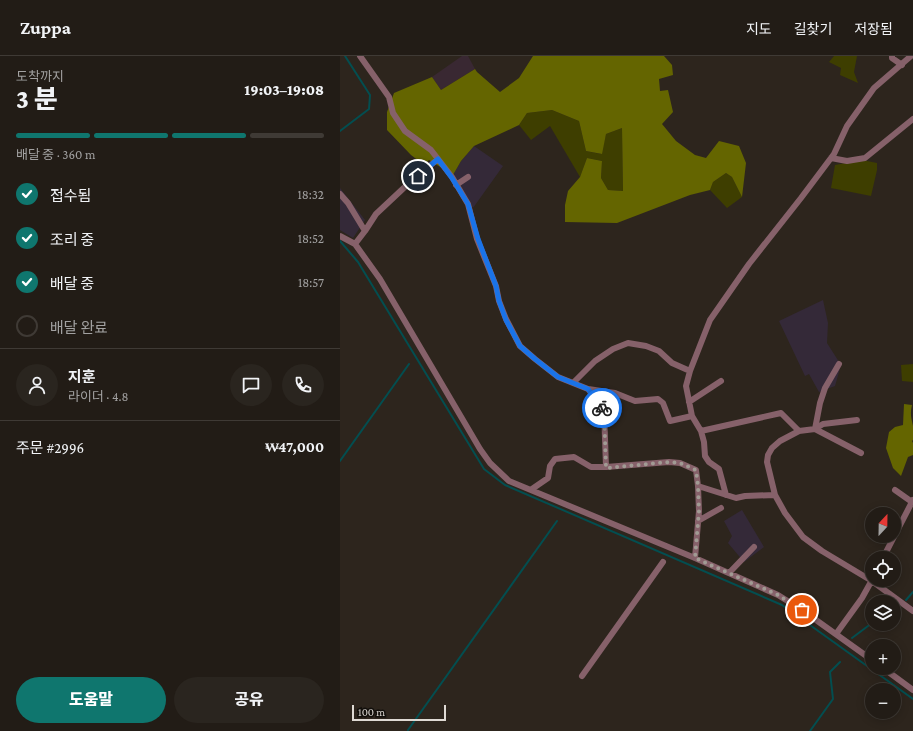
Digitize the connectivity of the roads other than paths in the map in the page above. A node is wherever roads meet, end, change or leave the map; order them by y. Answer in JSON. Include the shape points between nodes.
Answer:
{"nodes":[{"id":1,"x":360,"y":56,"type":"edge"},
{"id":2,"x":892,"y":56,"type":"edge"},
{"id":3,"x":911,"y":56,"type":"edge"},
{"id":4,"x":902,"y":65,"type":"junction"},
{"id":5,"x":913,"y":119,"type":"edge"},
{"id":6,"x":830,"y":158,"type":"junction"},
{"id":7,"x":438,"y":159,"type":"junction"},
{"id":8,"x":468,"y":177,"type":"dead end"},
{"id":9,"x":456,"y":185,"type":"junction"},
{"id":10,"x":340,"y":194,"type":"edge"},
{"id":11,"x":365,"y":231,"type":"junction"},
{"id":12,"x":340,"y":236,"type":"edge"},
{"id":13,"x":355,"y":244,"type":"junction"},
{"id":14,"x":839,"y":364,"type":"dead end"},
{"id":15,"x":690,"y":371,"type":"junction"},
{"id":16,"x":721,"y":381,"type":"dead end"},
{"id":17,"x":573,"y":383,"type":"junction"},
{"id":18,"x":588,"y":389,"type":"junction"},
{"id":19,"x":689,"y":402,"type":"junction"},
{"id":20,"x":692,"y":416,"type":"junction"},
{"id":21,"x":857,"y":420,"type":"dead end"},
{"id":22,"x":815,"y":429,"type":"junction"},
{"id":23,"x":701,"y":431,"type":"junction"},
{"id":24,"x":799,"y":431,"type":"junction"},
{"id":25,"x":862,"y":453,"type":"dead end"},
{"id":26,"x":606,"y":468,"type":"junction"},
{"id":27,"x":698,"y":486,"type":"junction"},
{"id":28,"x":532,"y":489,"type":"junction"},
{"id":29,"x":895,"y":490,"type":"dead end"},
{"id":30,"x":726,"y":495,"type":"junction"},
{"id":31,"x":775,"y":495,"type":"junction"},
{"id":32,"x":913,"y":501,"type":"edge"},
{"id":33,"x":721,"y":508,"type":"dead end"},
{"id":34,"x":698,"y":521,"type":"junction"},
{"id":35,"x":754,"y":548,"type":"dead end"},
{"id":36,"x":887,"y":551,"type":"edge"},
{"id":37,"x":695,"y":558,"type":"junction"},
{"id":38,"x":663,"y":562,"type":"dead end"},
{"id":39,"x":729,"y":573,"type":"junction"},
{"id":40,"x":865,"y":576,"type":"edge"},
{"id":41,"x":868,"y":587,"type":"edge"},
{"id":42,"x":881,"y":587,"type":"edge"},
{"id":43,"x":913,"y":611,"type":"edge"},
{"id":44,"x":836,"y":634,"type":"junction"},
{"id":45,"x":865,"y":655,"type":"edge"},
{"id":46,"x":893,"y":675,"type":"edge"},
{"id":47,"x":582,"y":676,"type":"dead end"},
{"id":48,"x":913,"y":690,"type":"edge"}],
"edges":[{"from":1,"to":7,"type":"street","via":[[389,97],[393,112],[405,131],[431,150]]},
{"from":2,"to":4,"type":"street"},
{"from":3,"to":4,"type":"street"},
{"from":4,"to":6,"type":"street","via":[[874,88],[847,126]]},
{"from":5,"to":6,"type":"street","via":[[865,158],[848,161]]},
{"from":6,"to":15,"type":"street","via":[[710,320]]},
{"from":7,"to":9,"type":"street"},
{"from":7,"to":11,"type":"street","via":[[376,214]]},
{"from":8,"to":9,"type":"street"},
{"from":9,"to":17,"type":"street","via":[[468,204],[501,307],[520,346],[558,377]]},
{"from":10,"to":11,"type":"street"},
{"from":11,"to":13,"type":"street"},
{"from":12,"to":13,"type":"street"},
{"from":13,"to":28,"type":"street","via":[[380,279],[490,463],[509,480]]},
{"from":14,"to":22,"type":"street","via":[[825,388]]},
{"from":15,"to":17,"type":"street","via":[[672,363],[659,351],[628,343],[595,361]]},
{"from":15,"to":19,"type":"street","via":[[686,386]]},
{"from":16,"to":19,"type":"street"},
{"from":17,"to":18,"type":"street"},
{"from":18,"to":20,"type":"street","via":[[615,393],[635,401],[658,399],[663,403],[670,421]]},
{"from":18,"to":26,"type":"street","via":[[604,410]]},
{"from":19,"to":20,"type":"street"},
{"from":20,"to":23,"type":"street"},
{"from":21,"to":22,"type":"street","via":[[823,424]]},
{"from":22,"to":24,"type":"street"},
{"from":22,"to":25,"type":"street"},
{"from":23,"to":24,"type":"street","via":[[781,413]]},
{"from":23,"to":30,"type":"street","via":[[705,456],[708,462],[719,469]]},
{"from":24,"to":31,"type":"street","via":[[780,441],[768,455],[767,462]]},
{"from":26,"to":27,"type":"street","via":[[680,463],[696,470]]},
{"from":26,"to":28,"type":"street","via":[[590,467],[574,457],[555,459],[550,466],[548,478]]},
{"from":27,"to":30,"type":"street"},
{"from":27,"to":34,"type":"street"},
{"from":28,"to":37,"type":"street"},
{"from":29,"to":32,"type":"street"},
{"from":30,"to":31,"type":"street","via":[[736,498]]},
{"from":31,"to":40,"type":"street","via":[[784,513],[803,537]]},
{"from":32,"to":36,"type":"street"},
{"from":33,"to":34,"type":"street"},
{"from":34,"to":37,"type":"street"},
{"from":35,"to":39,"type":"street"},
{"from":37,"to":39,"type":"street"},
{"from":38,"to":47,"type":"street"},
{"from":39,"to":44,"type":"street","via":[[778,595]]},
{"from":41,"to":44,"type":"street"},
{"from":42,"to":43,"type":"street"},
{"from":44,"to":45,"type":"street"},
{"from":46,"to":48,"type":"street"}]}
